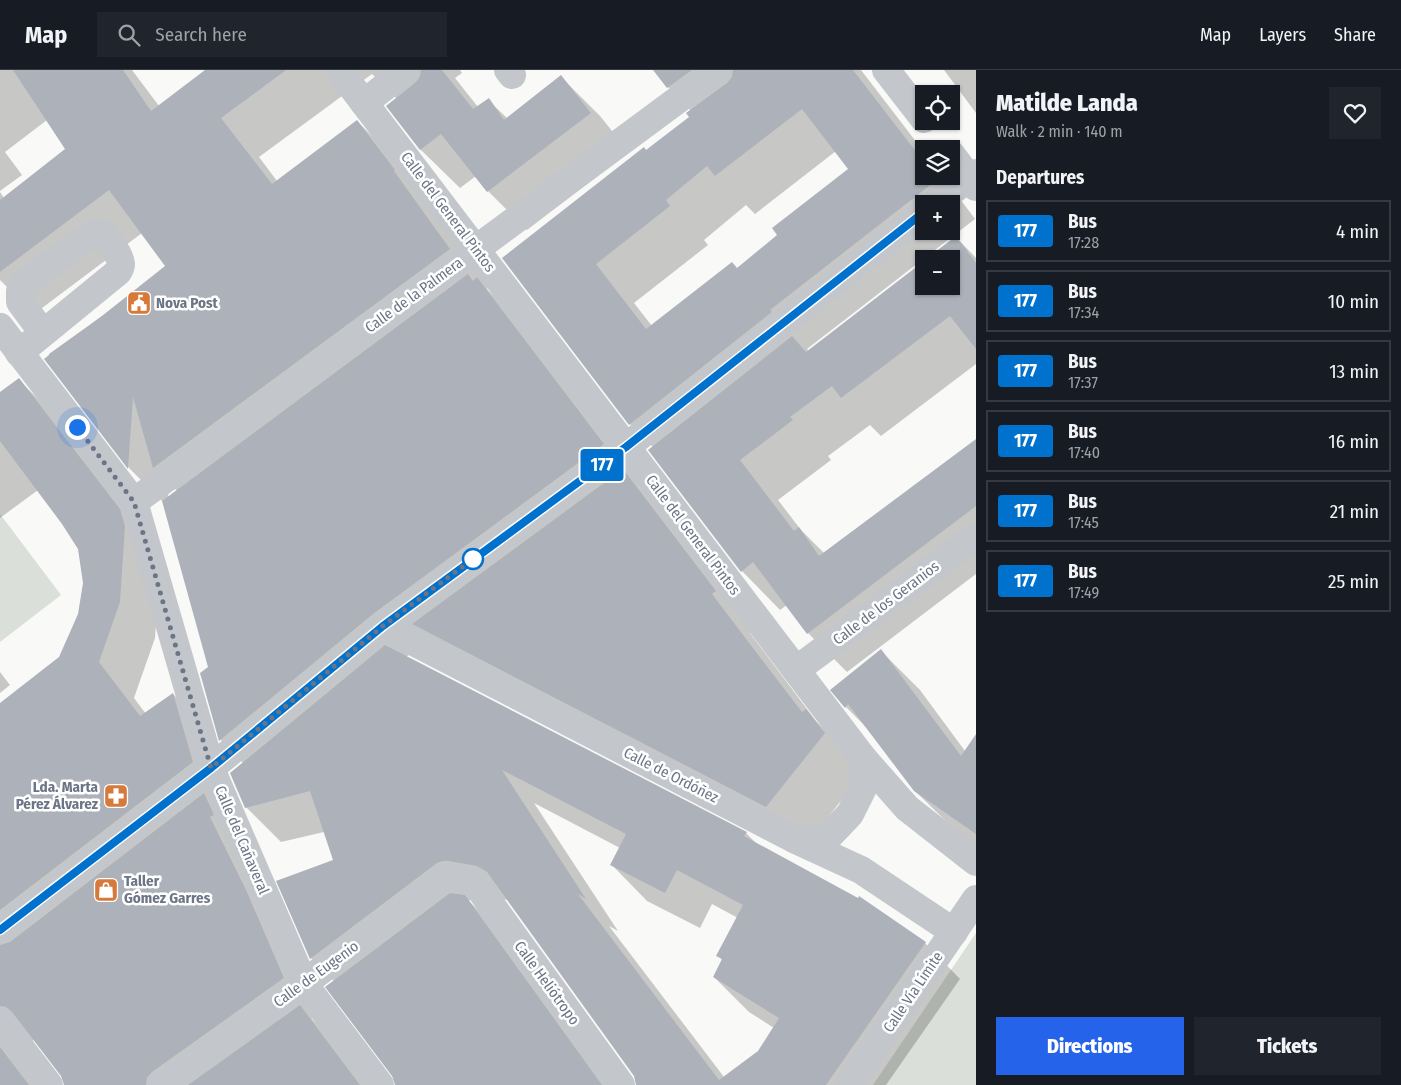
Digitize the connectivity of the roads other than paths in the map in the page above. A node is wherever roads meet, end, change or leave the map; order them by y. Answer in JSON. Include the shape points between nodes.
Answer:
{"nodes":[{"id":1,"x":339,"y":70,"type":"edge"},
{"id":2,"x":406,"y":70,"type":"edge"},
{"id":3,"x":718,"y":70,"type":"edge"},
{"id":4,"x":886,"y":70,"type":"edge"},
{"id":5,"x":364,"y":103,"type":"junction"},
{"id":6,"x":915,"y":107,"type":"edge"},
{"id":7,"x":933,"y":130,"type":"edge"},
{"id":8,"x":940,"y":140,"type":"edge"},
{"id":9,"x":960,"y":164,"type":"edge"},
{"id":10,"x":974,"y":179,"type":"edge"},
{"id":11,"x":948,"y":195,"type":"edge"},
{"id":12,"x":915,"y":219,"type":"edge"},
{"id":13,"x":476,"y":249,"type":"junction"},
{"id":14,"x":0,"y":328,"type":"edge"},
{"id":15,"x":43,"y":333,"type":"dead end"},
{"id":16,"x":19,"y":353,"type":"junction"},
{"id":17,"x":626,"y":447,"type":"junction"},
{"id":18,"x":134,"y":502,"type":"junction"},
{"id":19,"x":976,"y":536,"type":"edge"},
{"id":20,"x":383,"y":626,"type":"junction"},
{"id":21,"x":796,"y":670,"type":"junction"},
{"id":22,"x":863,"y":758,"type":"junction"},
{"id":23,"x":211,"y":768,"type":"junction"},
{"id":24,"x":796,"y":840,"type":"junction"},
{"id":25,"x":976,"y":862,"type":"edge"},
{"id":26,"x":474,"y":881,"type":"joint"},
{"id":27,"x":976,"y":899,"type":"edge"},
{"id":28,"x":0,"y":930,"type":"edge"},
{"id":29,"x":954,"y":932,"type":"junction"},
{"id":30,"x":304,"y":984,"type":"junction"},
{"id":31,"x":0,"y":1021,"type":"edge"},
{"id":32,"x":49,"y":1085,"type":"edge"},
{"id":33,"x":161,"y":1085,"type":"edge"},
{"id":34,"x":380,"y":1085,"type":"edge"},
{"id":35,"x":620,"y":1085,"type":"edge"},
{"id":36,"x":849,"y":1085,"type":"edge"}],
"edges":[{"from":1,"to":5,"type":"street","name":"Calle del General Pintos"},
{"from":2,"to":5,"type":"street"},
{"from":3,"to":13,"type":"street","name":"Calle de la Palmera"},
{"from":4,"to":6,"type":"street"},
{"from":5,"to":13,"type":"street","name":"Calle del General Pintos"},
{"from":7,"to":8,"type":"street"},
{"from":9,"to":10,"type":"street"},
{"from":10,"to":11,"type":"street"},
{"from":12,"to":17,"type":"street"},
{"from":13,"to":17,"type":"street","name":"Calle del General Pintos"},
{"from":13,"to":18,"type":"street","name":"Calle de la Palmera"},
{"from":14,"to":16,"type":"street","name":"Calle del Cañaveral"},
{"from":15,"to":16,"type":"street"},
{"from":16,"to":18,"type":"street","name":"Calle del Cañaveral"},
{"from":17,"to":20,"type":"street"},
{"from":17,"to":21,"type":"street","name":"Calle del General Pintos"},
{"from":18,"to":23,"type":"street","name":"Calle del Cañaveral"},
{"from":19,"to":21,"type":"street","name":"Calle de los Geranios"},
{"from":20,"to":23,"type":"street"},
{"from":20,"to":24,"type":"street","name":"Calle de Ordóñez"},
{"from":21,"to":22,"type":"street","name":"Calle del General Pintos"},
{"from":22,"to":24,"type":"street","via":[[863,788],[850,814],[830,835]]},
{"from":22,"to":25,"type":"street","name":"Calle del General Pintos","via":[[908,808]]},
{"from":23,"to":28,"type":"street"},
{"from":23,"to":30,"type":"street","name":"Calle del Cañaveral"},
{"from":24,"to":29,"type":"street","name":"Calle de Ordóñez","via":[[861,870]]},
{"from":26,"to":30,"type":"street","name":"Calle de Eugenio","via":[[446,876]]},
{"from":26,"to":35,"type":"street","name":"Calle Heliótropo"},
{"from":27,"to":29,"type":"street","name":"Calle Vía Límite"},
{"from":29,"to":36,"type":"street","name":"Calle Vía Límite"},
{"from":30,"to":33,"type":"street","name":"Calle de Eugenio"},
{"from":30,"to":34,"type":"street","name":"Calle del Cañaveral"},
{"from":31,"to":32,"type":"street"}]}
